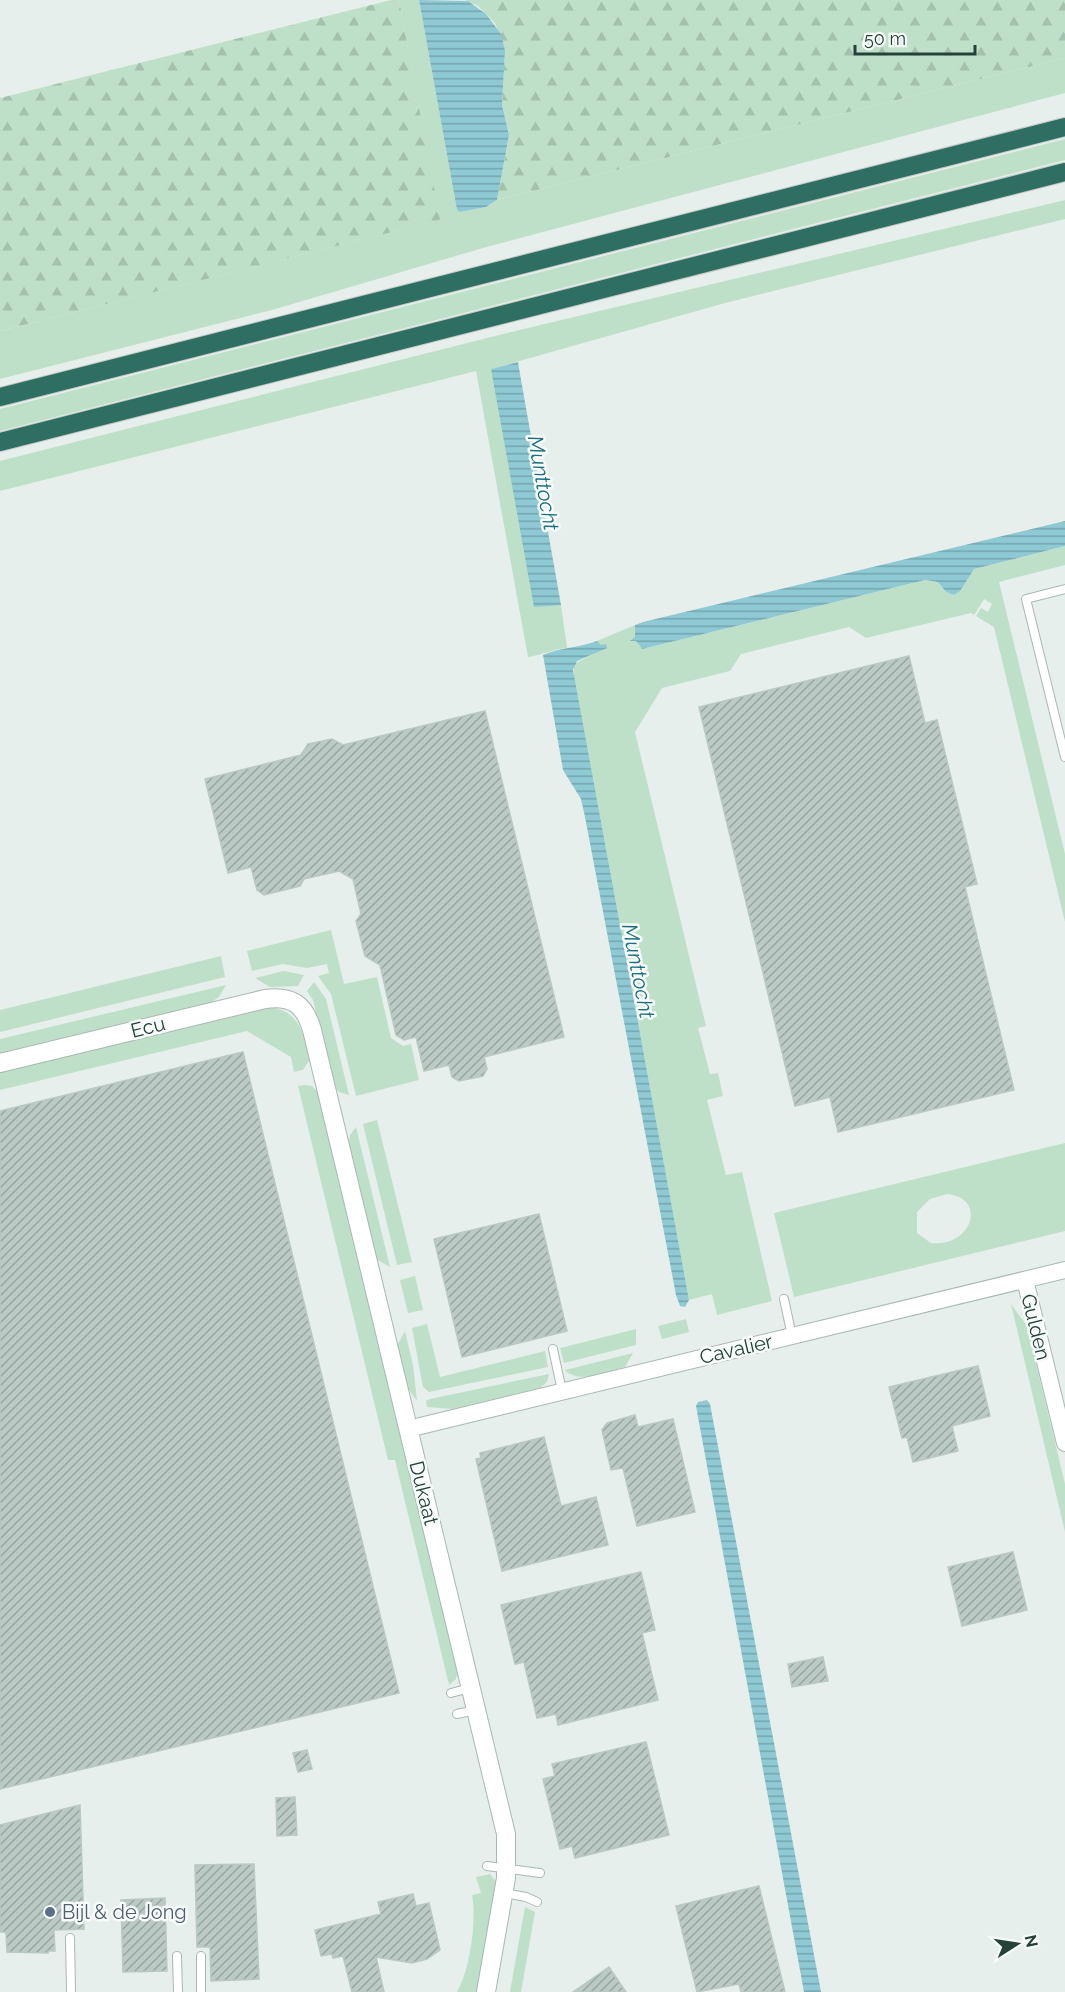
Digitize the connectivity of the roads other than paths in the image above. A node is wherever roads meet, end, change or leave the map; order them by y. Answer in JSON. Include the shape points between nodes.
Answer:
{"nodes":[{"id":1,"x":1065,"y":127,"type":"edge"},
{"id":2,"x":1065,"y":172,"type":"edge"},
{"id":3,"x":0,"y":397,"type":"edge"},
{"id":4,"x":0,"y":442,"type":"edge"},
{"id":5,"x":1065,"y":590,"type":"edge"},
{"id":6,"x":1065,"y":758,"type":"edge"},
{"id":7,"x":296,"y":1001,"type":"joint"},
{"id":8,"x":0,"y":1063,"type":"edge"},
{"id":9,"x":1065,"y":1270,"type":"edge"},
{"id":10,"x":1025,"y":1280,"type":"junction"},
{"id":11,"x":784,"y":1299,"type":"dead end"},
{"id":12,"x":792,"y":1336,"type":"junction"},
{"id":13,"x":553,"y":1349,"type":"dead end"},
{"id":14,"x":562,"y":1391,"type":"junction"},
{"id":15,"x":408,"y":1429,"type":"junction"},
{"id":16,"x":1065,"y":1443,"type":"edge"},
{"id":17,"x":471,"y":1688,"type":"junction"},
{"id":18,"x":451,"y":1693,"type":"dead end"},
{"id":19,"x":476,"y":1710,"type":"junction"},
{"id":20,"x":457,"y":1714,"type":"dead end"},
{"id":21,"x":487,"y":1866,"type":"dead end"},
{"id":22,"x":507,"y":1869,"type":"junction"},
{"id":23,"x":540,"y":1873,"type":"dead end"},
{"id":24,"x":504,"y":1893,"type":"junction"},
{"id":25,"x":537,"y":1902,"type":"dead end"},
{"id":26,"x":70,"y":1938,"type":"dead end"},
{"id":27,"x":177,"y":1956,"type":"dead end"},
{"id":28,"x":201,"y":1956,"type":"dead end"},
{"id":29,"x":71,"y":1992,"type":"edge"},
{"id":30,"x":178,"y":1992,"type":"edge"},
{"id":31,"x":201,"y":1992,"type":"edge"},
{"id":32,"x":486,"y":1992,"type":"edge"}],
"edges":[{"from":1,"to":3,"type":"highway"},
{"from":2,"to":4,"type":"highway"},
{"from":5,"to":6,"type":"lane","via":[[1026,599]]},
{"from":7,"to":8,"type":"street","name":"Ecu","via":[[265,999]]},
{"from":7,"to":15,"type":"street","name":"Dukaat","via":[[304,1009],[312,1030]]},
{"from":9,"to":10,"type":"street","name":"Cavalier"},
{"from":10,"to":12,"type":"street","name":"Cavalier"},
{"from":10,"to":16,"type":"street","name":"Gulden"},
{"from":11,"to":12,"type":"lane"},
{"from":12,"to":14,"type":"street","name":"Cavalier"},
{"from":13,"to":14,"type":"lane"},
{"from":14,"to":15,"type":"street","name":"Cavalier"},
{"from":15,"to":17,"type":"street","name":"Dukaat"},
{"from":17,"to":18,"type":"lane"},
{"from":17,"to":19,"type":"street","name":"Dukaat"},
{"from":19,"to":20,"type":"lane"},
{"from":19,"to":22,"type":"street","name":"Dukaat","via":[[504,1824]]},
{"from":21,"to":22,"type":"lane"},
{"from":22,"to":23,"type":"lane"},
{"from":22,"to":24,"type":"street","name":"Dukaat"},
{"from":24,"to":25,"type":"lane"},
{"from":24,"to":32,"type":"street","name":"Dukaat"},
{"from":26,"to":29,"type":"lane"},
{"from":27,"to":30,"type":"lane"},
{"from":28,"to":31,"type":"lane"}]}
